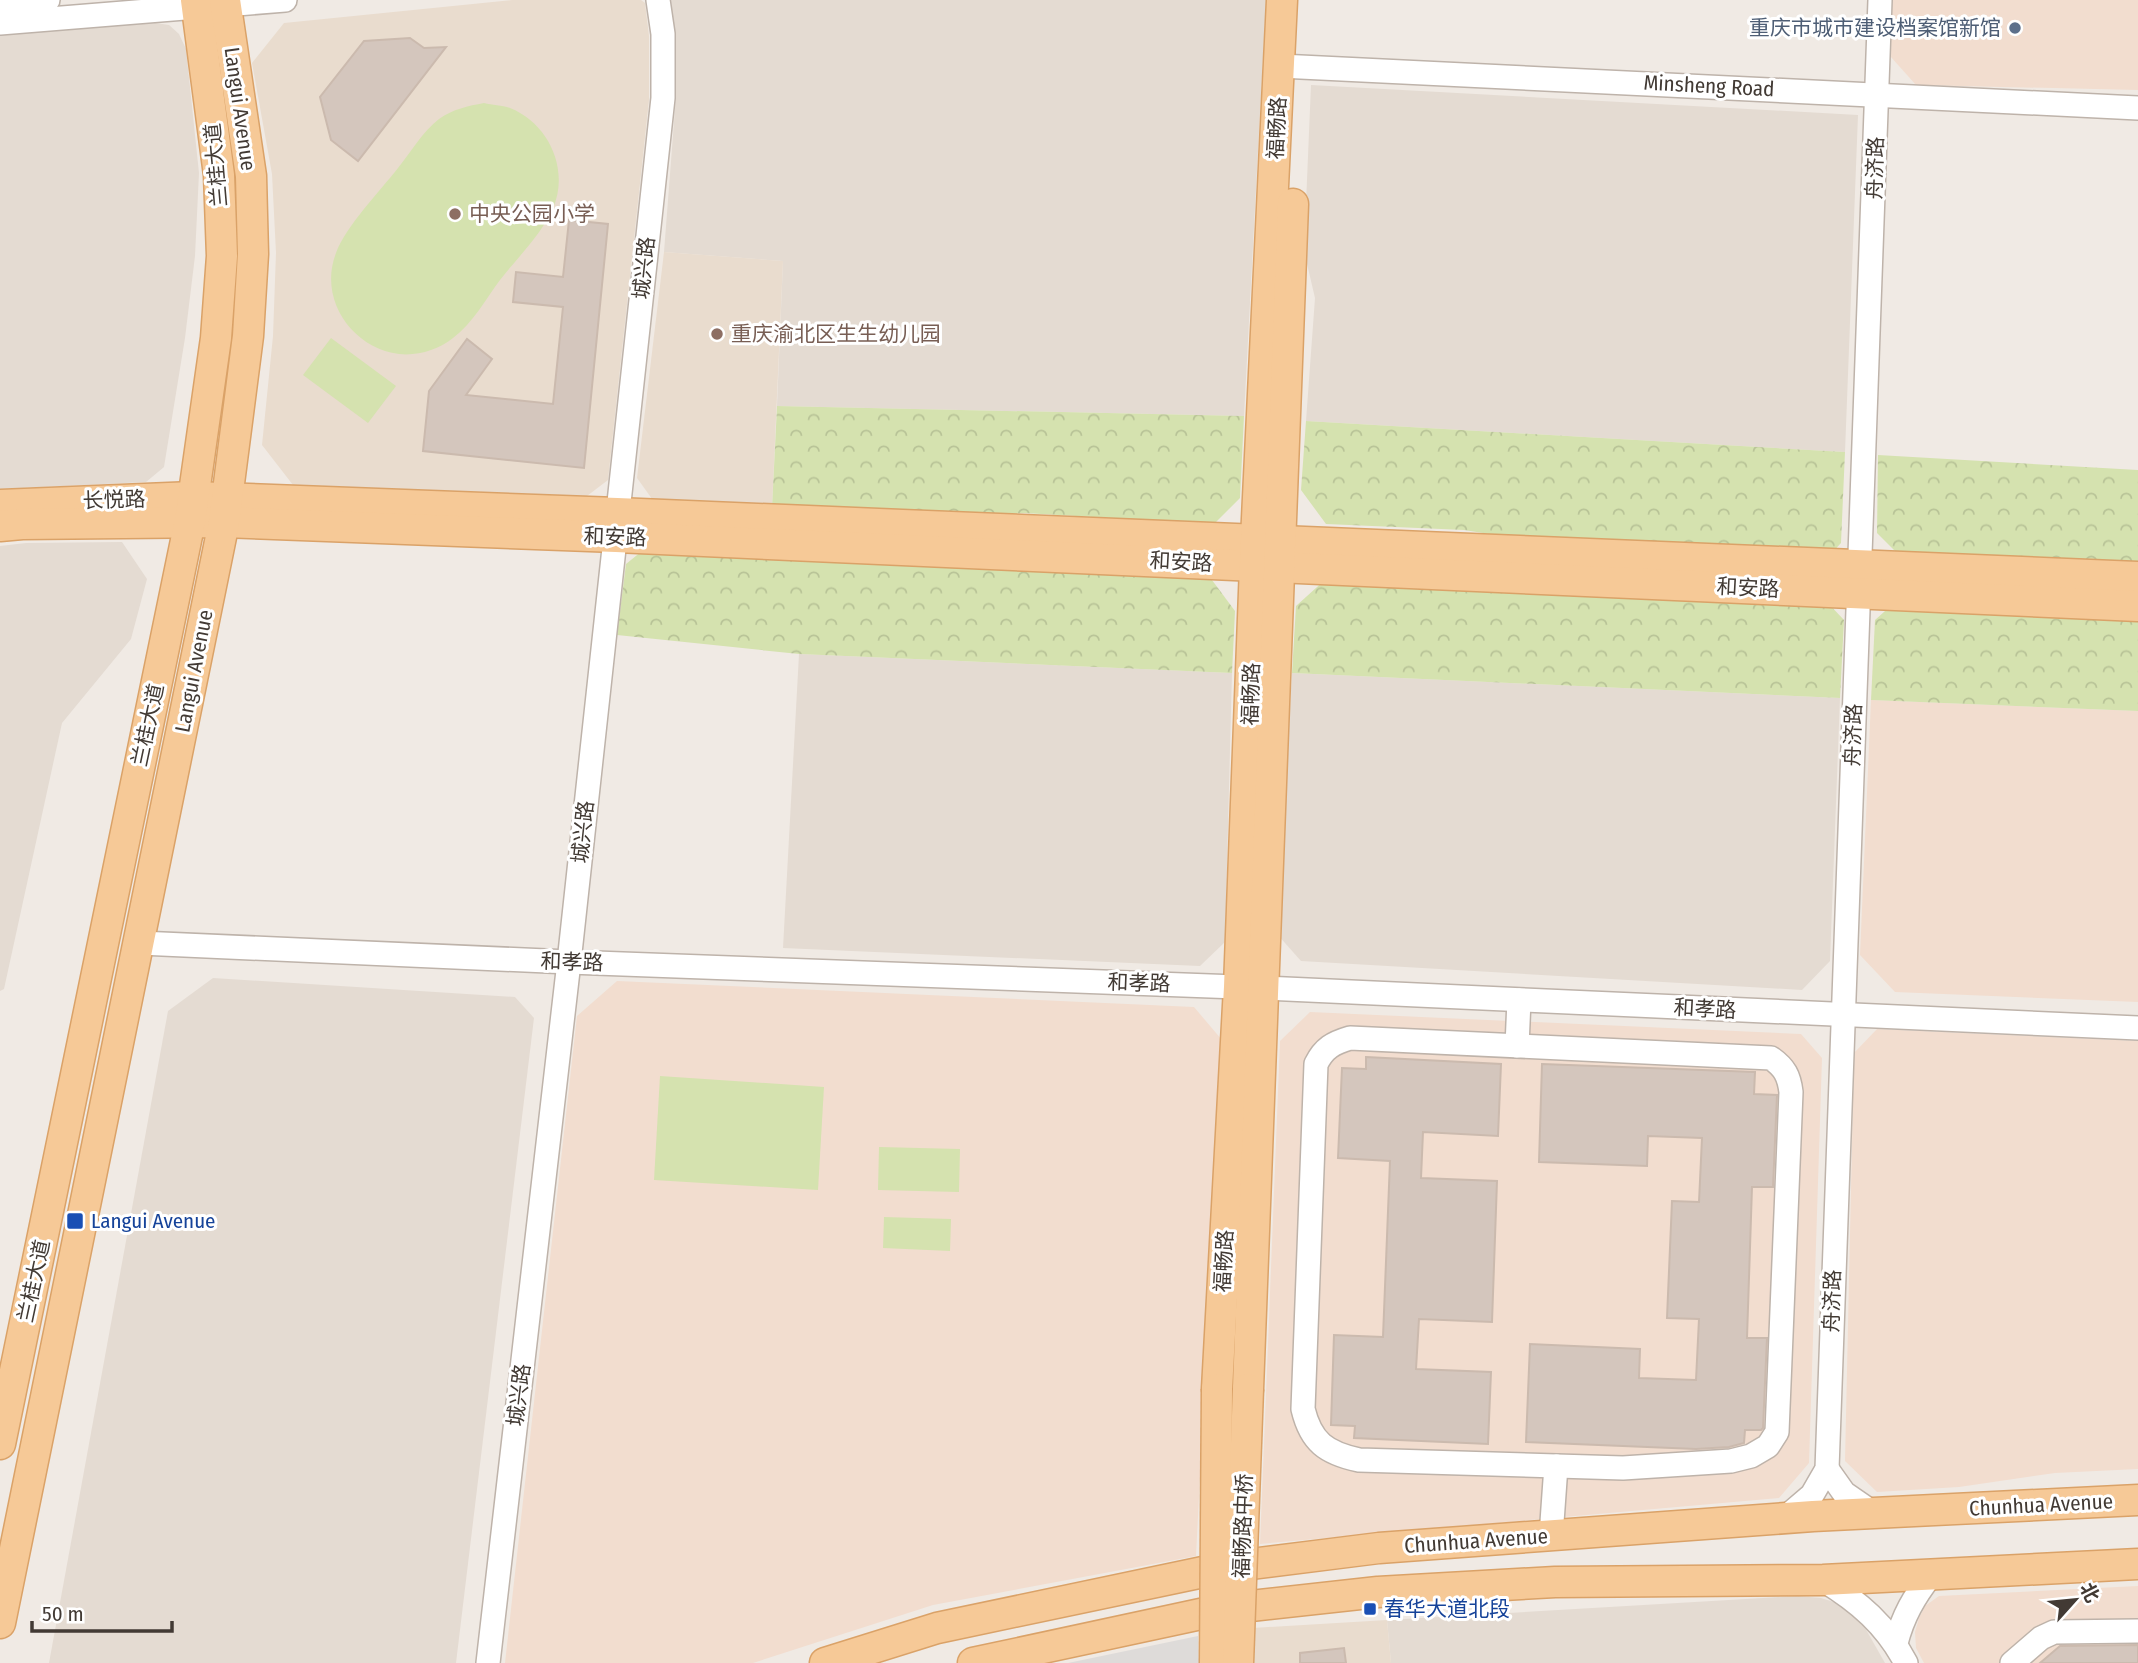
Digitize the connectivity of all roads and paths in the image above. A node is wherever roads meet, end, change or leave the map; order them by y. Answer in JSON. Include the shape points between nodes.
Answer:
{"nodes":[{"id":1,"x":48,"y":0,"type":"edge"},
{"id":2,"x":285,"y":0,"type":"edge"},
{"id":3,"x":658,"y":0,"type":"edge"},
{"id":4,"x":1282,"y":0,"type":"edge"},
{"id":5,"x":1301,"y":0,"type":"edge"},
{"id":6,"x":1880,"y":0,"type":"edge"},
{"id":7,"x":211,"y":3,"type":"edge"},
{"id":8,"x":0,"y":4,"type":"edge"},
{"id":9,"x":0,"y":23,"type":"edge"},
{"id":10,"x":1289,"y":66,"type":"junction"},
{"id":11,"x":1877,"y":94,"type":"junction"},
{"id":12,"x":2138,"y":107,"type":"edge"},
{"id":13,"x":0,"y":505,"type":"edge"},
{"id":14,"x":192,"y":509,"type":"junction"},
{"id":15,"x":226,"y":511,"type":"junction"},
{"id":16,"x":616,"y":525,"type":"junction"},
{"id":17,"x":0,"y":526,"type":"edge"},
{"id":18,"x":1268,"y":553,"type":"junction"},
{"id":19,"x":2138,"y":577,"type":"edge"},
{"id":20,"x":1860,"y":580,"type":"junction"},
{"id":21,"x":2138,"y":606,"type":"edge"},
{"id":22,"x":140,"y":943,"type":"junction"},
{"id":23,"x":569,"y":962,"type":"junction"},
{"id":24,"x":1252,"y":988,"type":"junction"},
{"id":25,"x":1518,"y":1000,"type":"junction"},
{"id":26,"x":1841,"y":1016,"type":"junction"},
{"id":27,"x":2138,"y":1028,"type":"edge"},
{"id":28,"x":1517,"y":1046,"type":"junction"},
{"id":29,"x":1217,"y":1389,"type":"joint"},
{"id":30,"x":1248,"y":1389,"type":"joint"},
{"id":31,"x":0,"y":1444,"type":"edge"},
{"id":32,"x":1556,"y":1466,"type":"junction"},
{"id":33,"x":1827,"y":1469,"type":"junction"},
{"id":34,"x":2138,"y":1500,"type":"edge"},
{"id":35,"x":1873,"y":1513,"type":"junction"},
{"id":36,"x":1785,"y":1518,"type":"junction"},
{"id":37,"x":1551,"y":1536,"type":"junction"},
{"id":38,"x":2138,"y":1564,"type":"edge"},
{"id":39,"x":1931,"y":1575,"type":"junction"},
{"id":40,"x":1823,"y":1580,"type":"junction"},
{"id":41,"x":0,"y":1623,"type":"edge"},
{"id":42,"x":2138,"y":1630,"type":"edge"},
{"id":43,"x":1901,"y":1653,"type":"edge"},
{"id":44,"x":488,"y":1663,"type":"edge"},
{"id":45,"x":825,"y":1663,"type":"edge"},
{"id":46,"x":973,"y":1663,"type":"edge"},
{"id":47,"x":1215,"y":1663,"type":"edge"},
{"id":48,"x":1238,"y":1663,"type":"edge"},
{"id":49,"x":2012,"y":1663,"type":"edge"}],
"edges":[{"from":1,"to":8,"type":"street"},
{"from":2,"to":7,"type":"street"},
{"from":3,"to":16,"type":"street","name":"城兴路","via":[[663,98]]},
{"from":4,"to":10,"type":"main road","name":"福畅路"},
{"from":5,"to":10,"type":"main road","name":"福畅路"},
{"from":6,"to":11,"type":"street","name":"舟济路"},
{"from":7,"to":9,"type":"street"},
{"from":7,"to":14,"type":"main road","name":"兰桂大道","via":[[222,256],[216,338]]},
{"from":7,"to":15,"type":"main road","name":"Langui Avenue","via":[[251,176],[248,336]]},
{"from":10,"to":11,"type":"street","name":"Minsheng Road"},
{"from":10,"to":18,"type":"main road","name":"福畅路"},
{"from":11,"to":12,"type":"street","name":"Minsheng Road"},
{"from":11,"to":20,"type":"street","name":"舟济路"},
{"from":13,"to":14,"type":"main road","name":"长悦路"},
{"from":14,"to":15,"type":"main road","name":"长悦路"},
{"from":14,"to":17,"type":"main road","name":"长悦路"},
{"from":14,"to":31,"type":"main road","name":"兰桂大道"},
{"from":15,"to":16,"type":"main road","name":"和安路"},
{"from":15,"to":22,"type":"main road","name":"Langui Avenue"},
{"from":16,"to":18,"type":"main road","name":"和安路"},
{"from":16,"to":23,"type":"street","name":"城兴路"},
{"from":18,"to":20,"type":"main road","name":"和安路"},
{"from":18,"to":24,"type":"main road","name":"福畅路"},
{"from":19,"to":20,"type":"main road","name":"和安路"},
{"from":20,"to":21,"type":"main road","name":"和安路"},
{"from":20,"to":26,"type":"street","name":"舟济路"},
{"from":22,"to":23,"type":"street","name":"和孝路"},
{"from":22,"to":41,"type":"main road","name":"Langui Avenue"},
{"from":23,"to":24,"type":"street","name":"和孝路"},
{"from":23,"to":44,"type":"street","name":"城兴路"},
{"from":24,"to":25,"type":"street","name":"和孝路"},
{"from":24,"to":29,"type":"main road","name":"福畅路"},
{"from":24,"to":30,"type":"main road","name":"福畅路"},
{"from":25,"to":26,"type":"street","name":"和孝路"},
{"from":25,"to":28,"type":"street"},
{"from":26,"to":27,"type":"street","name":"和孝路"},
{"from":26,"to":33,"type":"street","name":"舟济路"},
{"from":28,"to":32,"type":"street","via":[[1350,1038],[1333,1042],[1322,1051],[1316,1064],[1303,1409],[1314,1437],[1340,1456]]},
{"from":28,"to":32,"type":"street","via":[[1771,1058],[1789,1076],[1791,1092],[1777,1432],[1768,1446],[1731,1461],[1623,1468]]},
{"from":29,"to":47,"type":"main road","name":"福畅路中桥","bridge":true},
{"from":30,"to":48,"type":"main road","name":"福畅路中桥","bridge":true},
{"from":32,"to":37,"type":"street"},
{"from":33,"to":35,"type":"street","via":[[1844,1493]]},
{"from":33,"to":36,"type":"street","via":[[1812,1494]]},
{"from":34,"to":35,"type":"main road","name":"Chunhua Avenue"},
{"from":35,"to":36,"type":"main road","name":"Chunhua Avenue"},
{"from":36,"to":37,"type":"main road","name":"Chunhua Avenue"},
{"from":37,"to":45,"type":"main road","name":"Chunhua Avenue","via":[[1379,1548],[1227,1567],[937,1628]]},
{"from":38,"to":39,"type":"main road"},
{"from":39,"to":40,"type":"main road"},
{"from":39,"to":43,"type":"street","via":[[1903,1619]]},
{"from":40,"to":43,"type":"street","via":[[1875,1618]]},
{"from":40,"to":46,"type":"main road","via":[[1555,1582],[1378,1592],[1224,1609]]},
{"from":42,"to":49,"type":"street","via":[[2054,1632]]}]}
